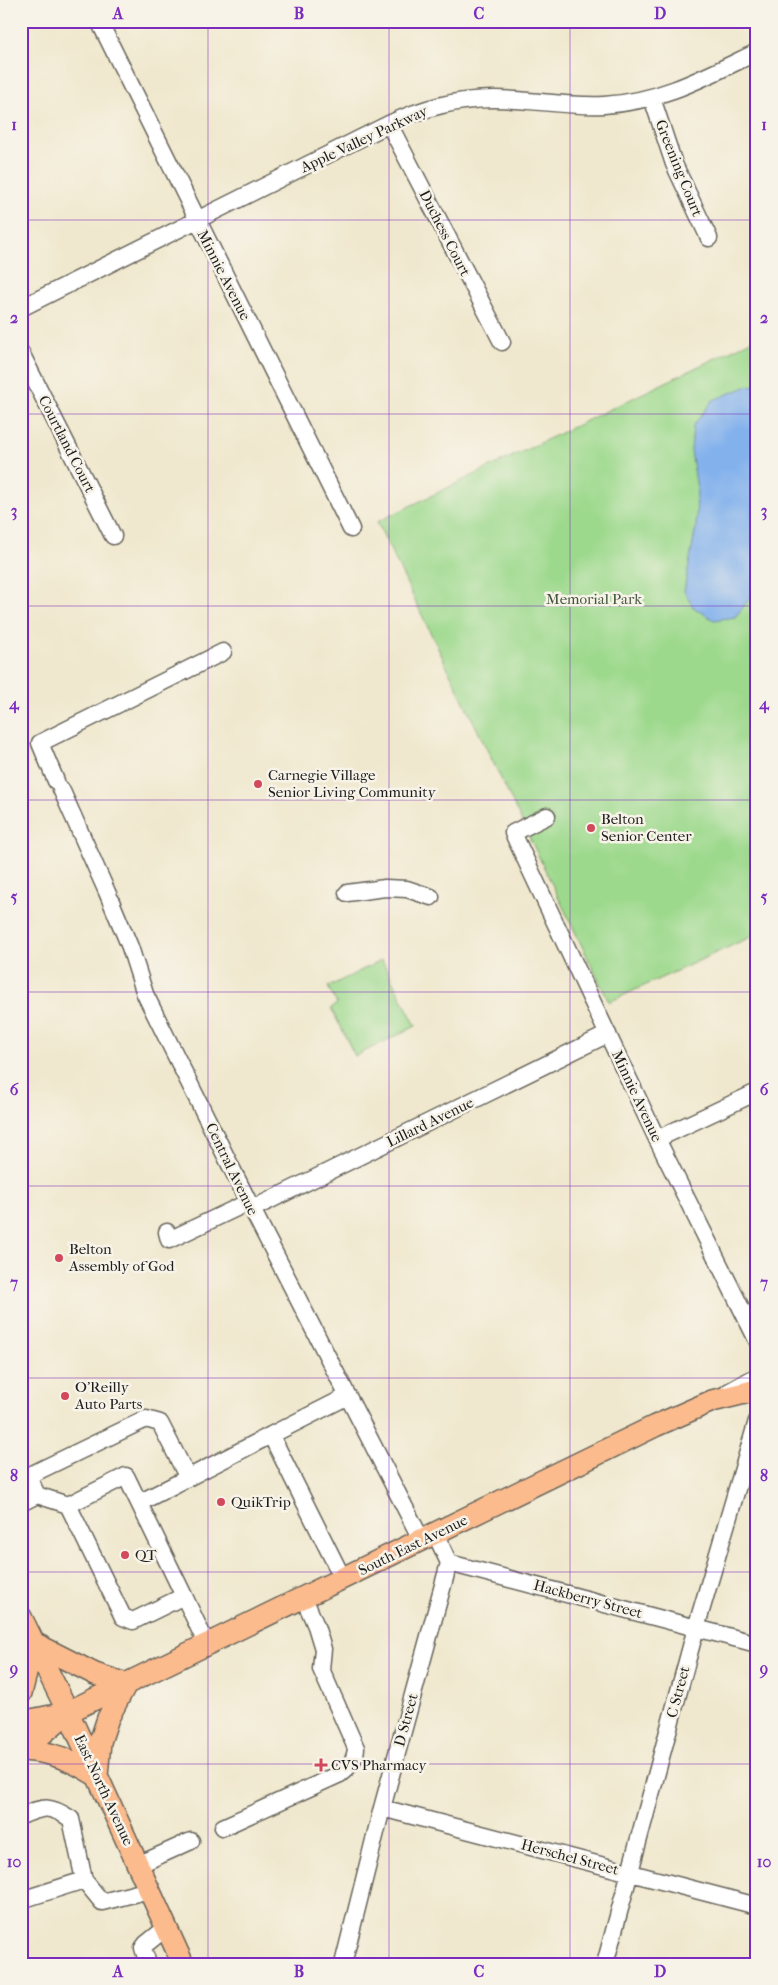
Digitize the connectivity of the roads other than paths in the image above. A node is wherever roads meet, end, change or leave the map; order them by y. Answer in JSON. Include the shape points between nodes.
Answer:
{"nodes":[{"id":1,"x":99,"y":21,"type":"edge"},
{"id":2,"x":757,"y":52,"type":"edge"},
{"id":3,"x":652,"y":98,"type":"junction"},
{"id":4,"x":389,"y":124,"type":"junction"},
{"id":5,"x":197,"y":221,"type":"junction"},
{"id":6,"x":709,"y":238,"type":"dead end"},
{"id":7,"x":21,"y":308,"type":"edge"},
{"id":8,"x":502,"y":342,"type":"dead end"},
{"id":9,"x":21,"y":353,"type":"edge"},
{"id":10,"x":351,"y":529,"type":"dead end"},
{"id":11,"x":113,"y":536,"type":"dead end"},
{"id":12,"x":223,"y":652,"type":"dead end"},
{"id":13,"x":547,"y":816,"type":"dead end"},
{"id":14,"x":347,"y":893,"type":"dead end"},
{"id":15,"x":431,"y":897,"type":"dead end"},
{"id":16,"x":608,"y":1034,"type":"junction"},
{"id":17,"x":757,"y":1092,"type":"edge"},
{"id":18,"x":658,"y":1139,"type":"junction"},
{"id":19,"x":250,"y":1206,"type":"junction"},
{"id":20,"x":167,"y":1232,"type":"dead end"},
{"id":21,"x":757,"y":1340,"type":"edge"},
{"id":22,"x":757,"y":1376,"type":"edge"},
{"id":23,"x":757,"y":1390,"type":"edge"},
{"id":24,"x":348,"y":1396,"type":"junction"},
{"id":25,"x":712,"y":1401,"type":"junction"},
{"id":26,"x":757,"y":1421,"type":"edge"},
{"id":27,"x":271,"y":1435,"type":"junction"},
{"id":28,"x":188,"y":1478,"type":"junction"},
{"id":29,"x":37,"y":1495,"type":"junction"},
{"id":30,"x":21,"y":1503,"type":"edge"},
{"id":31,"x":140,"y":1503,"type":"junction"},
{"id":32,"x":68,"y":1505,"type":"junction"},
{"id":33,"x":429,"y":1538,"type":"junction"},
{"id":34,"x":449,"y":1563,"type":"junction"},
{"id":35,"x":343,"y":1579,"type":"junction"},
{"id":36,"x":184,"y":1596,"type":"junction"},
{"id":37,"x":304,"y":1598,"type":"junction"},
{"id":38,"x":21,"y":1617,"type":"edge"},
{"id":39,"x":696,"y":1628,"type":"junction"},
{"id":40,"x":34,"y":1644,"type":"junction"},
{"id":41,"x":757,"y":1644,"type":"edge"},
{"id":42,"x":207,"y":1645,"type":"junction"},
{"id":43,"x":126,"y":1684,"type":"junction"},
{"id":44,"x":21,"y":1693,"type":"edge"},
{"id":45,"x":68,"y":1712,"type":"junction"},
{"id":46,"x":21,"y":1722,"type":"edge"},
{"id":47,"x":21,"y":1749,"type":"edge"},
{"id":48,"x":98,"y":1776,"type":"junction"},
{"id":49,"x":382,"y":1808,"type":"junction"},
{"id":50,"x":21,"y":1816,"type":"edge"},
{"id":51,"x":223,"y":1827,"type":"dead end"},
{"id":52,"x":191,"y":1841,"type":"dead end"},
{"id":53,"x":138,"y":1865,"type":"junction"},
{"id":54,"x":629,"y":1873,"type":"junction"},
{"id":55,"x":84,"y":1880,"type":"junction"},
{"id":56,"x":149,"y":1890,"type":"junction"},
{"id":57,"x":21,"y":1900,"type":"edge"},
{"id":58,"x":757,"y":1906,"type":"edge"},
{"id":59,"x":167,"y":1927,"type":"junction"},
{"id":60,"x":148,"y":1964,"type":"edge"},
{"id":61,"x":183,"y":1964,"type":"edge"},
{"id":62,"x":344,"y":1964,"type":"edge"},
{"id":63,"x":605,"y":1964,"type":"edge"}],
"edges":[{"from":1,"to":5,"type":"street","name":"Minnie Avenue"},
{"from":2,"to":3,"type":"street","name":"Apple Valley Parkway","via":[[710,76]]},
{"from":3,"to":4,"type":"street","name":"Apple Valley Parkway","via":[[604,105],[476,100],[424,109]]},
{"from":3,"to":6,"type":"street","name":"Greening Court","via":[[674,164]]},
{"from":4,"to":5,"type":"street","name":"Apple Valley Parkway"},
{"from":4,"to":8,"type":"street","name":"Duchess Court"},
{"from":5,"to":7,"type":"street","name":"Apple Valley Parkway"},
{"from":5,"to":10,"type":"street","name":"Minnie Avenue"},
{"from":9,"to":11,"type":"street","name":"Courtland Court"},
{"from":12,"to":19,"type":"street","name":"Central Avenue","via":[[40,743],[107,892],[145,994]]},
{"from":13,"to":16,"type":"street","name":"Minnie Avenue","via":[[513,833]]},
{"from":14,"to":15,"type":"street","via":[[407,889]]},
{"from":16,"to":18,"type":"street","name":"Minnie Avenue"},
{"from":16,"to":19,"type":"street","name":"Lillard Avenue"},
{"from":17,"to":18,"type":"street"},
{"from":18,"to":21,"type":"street","name":"Minnie Avenue"},
{"from":19,"to":20,"type":"street","name":"Lillard Avenue","via":[[169,1240]]},
{"from":19,"to":24,"type":"street","name":"Central Avenue"},
{"from":22,"to":25,"type":"street","name":"South East Avenue"},
{"from":23,"to":25,"type":"main road"},
{"from":24,"to":27,"type":"street"},
{"from":24,"to":33,"type":"street","name":"Central Avenue"},
{"from":25,"to":33,"type":"main road","name":"South East Avenue"},
{"from":26,"to":39,"type":"street","name":"C Street"},
{"from":27,"to":28,"type":"street"},
{"from":27,"to":35,"type":"street"},
{"from":28,"to":29,"type":"street","via":[[160,1423],[146,1419],[28,1476]]},
{"from":28,"to":31,"type":"street"},
{"from":29,"to":30,"type":"street"},
{"from":29,"to":32,"type":"street"},
{"from":31,"to":32,"type":"street","via":[[126,1476]]},
{"from":31,"to":36,"type":"street"},
{"from":32,"to":36,"type":"street","via":[[122,1617],[133,1621]]},
{"from":33,"to":34,"type":"street"},
{"from":33,"to":35,"type":"main road","name":"South East Avenue"},
{"from":34,"to":39,"type":"street","name":"Hackberry Street"},
{"from":34,"to":49,"type":"street","name":"D Street"},
{"from":35,"to":37,"type":"main road","name":"South East Avenue"},
{"from":36,"to":42,"type":"street"},
{"from":37,"to":42,"type":"main road","name":"South East Avenue"},
{"from":37,"to":51,"type":"street","via":[[322,1650],[321,1669],[356,1748],[355,1756],[340,1774]]},
{"from":38,"to":40,"type":"main road","name":"East North Avenue"},
{"from":39,"to":41,"type":"street","name":"Hackberry Street"},
{"from":39,"to":54,"type":"street","name":"C Street"},
{"from":40,"to":43,"type":"main road","via":[[94,1674]]},
{"from":40,"to":44,"type":"main road"},
{"from":40,"to":45,"type":"main road","name":"East North Avenue"},
{"from":42,"to":43,"type":"main road","name":"South East Avenue"},
{"from":43,"to":45,"type":"main road","name":"South East Avenue"},
{"from":43,"to":48,"type":"main road","via":[[108,1718],[100,1742]]},
{"from":45,"to":46,"type":"main road"},
{"from":45,"to":47,"type":"main road"},
{"from":45,"to":48,"type":"main road","name":"East North Avenue"},
{"from":47,"to":48,"type":"main road","via":[[56,1754]]},
{"from":48,"to":53,"type":"main road","name":"East North Avenue"},
{"from":49,"to":54,"type":"street","name":"Herschel Street"},
{"from":49,"to":62,"type":"street","name":"D Street"},
{"from":50,"to":55,"type":"street","via":[[39,1808],[57,1810],[71,1819]]},
{"from":52,"to":53,"type":"street"},
{"from":53,"to":56,"type":"main road","name":"East North Avenue"},
{"from":54,"to":58,"type":"street","name":"Herschel Street"},
{"from":54,"to":63,"type":"street","name":"C Street"},
{"from":55,"to":56,"type":"street","via":[[102,1902]]},
{"from":55,"to":57,"type":"street"},
{"from":56,"to":59,"type":"main road","name":"East North Avenue"},
{"from":59,"to":60,"type":"street","via":[[143,1948]]},
{"from":59,"to":61,"type":"main road","name":"East North Avenue"}]}
